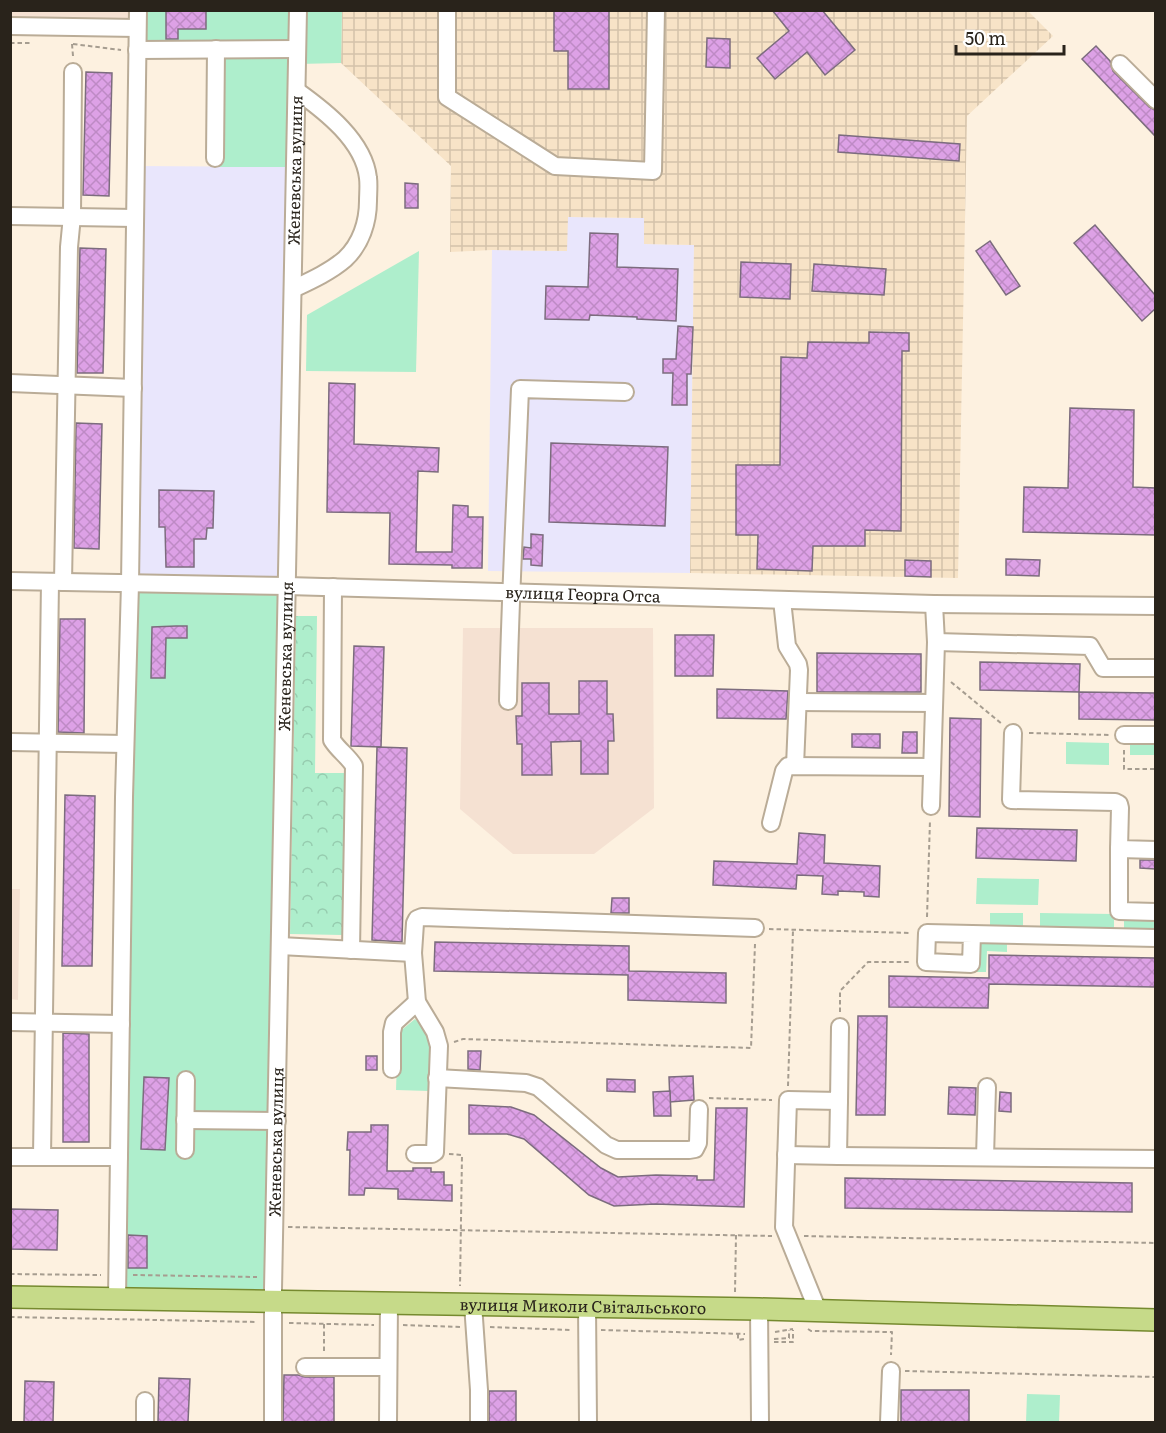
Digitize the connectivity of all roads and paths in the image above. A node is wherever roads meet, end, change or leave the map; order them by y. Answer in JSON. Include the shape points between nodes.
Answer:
{"nodes":[{"id":1,"x":138,"y":10,"type":"edge"},
{"id":2,"x":298,"y":10,"type":"edge"},
{"id":3,"x":447,"y":10,"type":"edge"},
{"id":4,"x":656,"y":10,"type":"edge"},
{"id":5,"x":10,"y":26,"type":"edge"},
{"id":6,"x":137,"y":28,"type":"junction"},
{"id":7,"x":10,"y":43,"type":"edge"},
{"id":8,"x":41,"y":43,"type":"dead end"},
{"id":9,"x":72,"y":44,"type":"dead end"},
{"id":10,"x":216,"y":49,"type":"junction"},
{"id":11,"x":297,"y":49,"type":"junction"},
{"id":12,"x":137,"y":50,"type":"junction"},
{"id":13,"x":1120,"y":64,"type":"dead end"},
{"id":14,"x":73,"y":72,"type":"dead end"},
{"id":15,"x":297,"y":91,"type":"junction"},
{"id":16,"x":1155,"y":100,"type":"edge"},
{"id":17,"x":215,"y":158,"type":"dead end"},
{"id":18,"x":10,"y":216,"type":"edge"},
{"id":19,"x":72,"y":216,"type":"junction"},
{"id":20,"x":135,"y":218,"type":"junction"},
{"id":21,"x":293,"y":289,"type":"junction"},
{"id":22,"x":10,"y":383,"type":"edge"},
{"id":23,"x":66,"y":385,"type":"junction"},
{"id":24,"x":133,"y":388,"type":"junction"},
{"id":25,"x":625,"y":392,"type":"dead end"},
{"id":26,"x":10,"y":581,"type":"edge"},
{"id":27,"x":56,"y":582,"type":"junction"},
{"id":28,"x":130,"y":584,"type":"junction"},
{"id":29,"x":287,"y":586,"type":"junction"},
{"id":30,"x":333,"y":587,"type":"junction"},
{"id":31,"x":510,"y":592,"type":"junction"},
{"id":32,"x":782,"y":600,"type":"junction"},
{"id":33,"x":934,"y":604,"type":"junction"},
{"id":34,"x":1155,"y":606,"type":"edge"},
{"id":35,"x":936,"y":642,"type":"junction"},
{"id":36,"x":1155,"y":668,"type":"edge"},
{"id":37,"x":935,"y":669,"type":"junction"},
{"id":38,"x":508,"y":700,"type":"dead end"},
{"id":39,"x":798,"y":702,"type":"junction"},
{"id":40,"x":934,"y":703,"type":"junction"},
{"id":41,"x":1013,"y":733,"type":"junction"},
{"id":42,"x":1124,"y":735,"type":"junction"},
{"id":43,"x":1155,"y":735,"type":"edge"},
{"id":44,"x":10,"y":742,"type":"edge"},
{"id":45,"x":48,"y":743,"type":"junction"},
{"id":46,"x":125,"y":744,"type":"junction"},
{"id":47,"x":795,"y":766,"type":"junction"},
{"id":48,"x":932,"y":767,"type":"junction"},
{"id":49,"x":1155,"y":769,"type":"edge"},
{"id":50,"x":931,"y":806,"type":"joint"},
{"id":51,"x":771,"y":823,"type":"dead end"},
{"id":52,"x":1119,"y":849,"type":"junction"},
{"id":53,"x":1155,"y":850,"type":"edge"},
{"id":54,"x":1155,"y":912,"type":"edge"},
{"id":55,"x":755,"y":928,"type":"junction"},
{"id":56,"x":793,"y":930,"type":"junction"},
{"id":57,"x":927,"y":933,"type":"junction"},
{"id":58,"x":972,"y":934,"type":"junction"},
{"id":59,"x":1155,"y":938,"type":"edge"},
{"id":60,"x":280,"y":946,"type":"junction"},
{"id":61,"x":351,"y":950,"type":"junction"},
{"id":62,"x":413,"y":953,"type":"junction"},
{"id":63,"x":926,"y":962,"type":"junction"},
{"id":64,"x":417,"y":1002,"type":"junction"},
{"id":65,"x":10,"y":1022,"type":"edge"},
{"id":66,"x":44,"y":1023,"type":"junction"},
{"id":67,"x":121,"y":1024,"type":"junction"},
{"id":68,"x":840,"y":1027,"type":"joint"},
{"id":69,"x":438,"y":1046,"type":"junction"},
{"id":70,"x":392,"y":1069,"type":"dead end"},
{"id":71,"x":437,"y":1078,"type":"junction"},
{"id":72,"x":186,"y":1080,"type":"dead end"},
{"id":73,"x":987,"y":1087,"type":"dead end"},
{"id":74,"x":788,"y":1100,"type":"junction"},
{"id":75,"x":839,"y":1101,"type":"junction"},
{"id":76,"x":699,"y":1109,"type":"joint"},
{"id":77,"x":185,"y":1120,"type":"junction"},
{"id":78,"x":277,"y":1121,"type":"junction"},
{"id":79,"x":185,"y":1150,"type":"dead end"},
{"id":80,"x":415,"y":1154,"type":"dead end"},
{"id":81,"x":434,"y":1154,"type":"junction"},
{"id":82,"x":786,"y":1155,"type":"junction"},
{"id":83,"x":838,"y":1156,"type":"junction"},
{"id":84,"x":10,"y":1157,"type":"edge"},
{"id":85,"x":42,"y":1157,"type":"junction"},
{"id":86,"x":119,"y":1157,"type":"junction"},
{"id":87,"x":985,"y":1157,"type":"junction"},
{"id":88,"x":1155,"y":1159,"type":"edge"},
{"id":89,"x":275,"y":1227,"type":"junction"},
{"id":90,"x":461,"y":1230,"type":"junction"},
{"id":91,"x":736,"y":1235,"type":"junction"},
{"id":92,"x":787,"y":1236,"type":"junction"},
{"id":93,"x":1155,"y":1243,"type":"edge"},
{"id":94,"x":10,"y":1274,"type":"edge"},
{"id":95,"x":118,"y":1275,"type":"junction"},
{"id":96,"x":274,"y":1277,"type":"junction"},
{"id":97,"x":10,"y":1297,"type":"edge"},
{"id":98,"x":735,"y":1298,"type":"dead end"},
{"id":99,"x":117,"y":1299,"type":"junction"},
{"id":100,"x":274,"y":1301,"type":"junction"},
{"id":101,"x":389,"y":1303,"type":"junction"},
{"id":102,"x":466,"y":1304,"type":"junction"},
{"id":103,"x":587,"y":1306,"type":"junction"},
{"id":104,"x":759,"y":1309,"type":"junction"},
{"id":105,"x":818,"y":1311,"type":"junction"},
{"id":106,"x":1155,"y":1320,"type":"edge"},
{"id":107,"x":324,"y":1324,"type":"dead end"},
{"id":108,"x":738,"y":1334,"type":"dead end"},
{"id":109,"x":789,"y":1338,"type":"dead end"},
{"id":110,"x":738,"y":1340,"type":"dead end"},
{"id":111,"x":759,"y":1342,"type":"junction"},
{"id":112,"x":305,"y":1367,"type":"dead end"},
{"id":113,"x":323,"y":1367,"type":"junction"},
{"id":114,"x":388,"y":1367,"type":"junction"},
{"id":115,"x":891,"y":1371,"type":"dead end"},
{"id":116,"x":145,"y":1401,"type":"dead end"},
{"id":117,"x":145,"y":1422,"type":"edge"},
{"id":118,"x":273,"y":1422,"type":"edge"},
{"id":119,"x":388,"y":1422,"type":"edge"},
{"id":120,"x":478,"y":1422,"type":"edge"},
{"id":121,"x":588,"y":1422,"type":"edge"},
{"id":122,"x":760,"y":1422,"type":"edge"},
{"id":123,"x":889,"y":1422,"type":"edge"}],
"edges":[{"from":1,"to":6,"type":"street"},
{"from":2,"to":11,"type":"street","name":"Женевська вулиця"},
{"from":3,"to":4,"type":"street","via":[[447,97],[555,166],[653,171]]},
{"from":5,"to":6,"type":"street"},
{"from":6,"to":12,"type":"street"},
{"from":7,"to":8,"type":"path"},
{"from":9,"to":12,"type":"path"},
{"from":10,"to":11,"type":"street"},
{"from":10,"to":12,"type":"street"},
{"from":10,"to":17,"type":"street"},
{"from":11,"to":15,"type":"street","name":"Женевська вулиця"},
{"from":12,"to":20,"type":"street"},
{"from":13,"to":16,"type":"street"},
{"from":14,"to":19,"type":"street"},
{"from":15,"to":21,"type":"street","name":"Женевська вулиця"},
{"from":15,"to":21,"type":"street","via":[[328,113],[363,159],[368,177],[368,214],[355,248],[344,260]]},
{"from":18,"to":19,"type":"street"},
{"from":19,"to":20,"type":"street"},
{"from":19,"to":23,"type":"street"},
{"from":20,"to":24,"type":"street"},
{"from":21,"to":29,"type":"street","name":"Женевська вулиця"},
{"from":22,"to":23,"type":"street"},
{"from":23,"to":24,"type":"street"},
{"from":23,"to":27,"type":"street"},
{"from":24,"to":28,"type":"street"},
{"from":25,"to":31,"type":"street","via":[[520,389]]},
{"from":26,"to":27,"type":"street","name":"вулиця Георга Отса"},
{"from":27,"to":28,"type":"street","name":"вулиця Георга Отса"},
{"from":27,"to":45,"type":"street"},
{"from":28,"to":29,"type":"street","name":"вулиця Георга Отса"},
{"from":28,"to":46,"type":"street"},
{"from":29,"to":30,"type":"street","name":"вулиця Георга Отса"},
{"from":29,"to":60,"type":"street","name":"Женевська вулиця"},
{"from":30,"to":31,"type":"street","name":"вулиця Георга Отса"},
{"from":30,"to":61,"type":"street","via":[[332,740],[354,766]]},
{"from":31,"to":32,"type":"street","name":"вулиця Георга Отса"},
{"from":31,"to":38,"type":"street"},
{"from":32,"to":33,"type":"street","name":"вулиця Георга Отса"},
{"from":32,"to":39,"type":"street","via":[[787,646],[799,670]]},
{"from":33,"to":34,"type":"street","name":"вулиця Георга Отса"},
{"from":33,"to":35,"type":"street"},
{"from":35,"to":36,"type":"street","via":[[1090,646],[1103,668]]},
{"from":35,"to":37,"type":"street"},
{"from":37,"to":40,"type":"street"},
{"from":37,"to":41,"type":"path"},
{"from":39,"to":40,"type":"street"},
{"from":39,"to":47,"type":"street"},
{"from":40,"to":48,"type":"street"},
{"from":41,"to":42,"type":"path"},
{"from":41,"to":52,"type":"street","via":[[1011,800],[1115,802],[1120,808]]},
{"from":42,"to":43,"type":"street"},
{"from":42,"to":49,"type":"path","via":[[1124,769]]},
{"from":44,"to":45,"type":"street"},
{"from":45,"to":46,"type":"street"},
{"from":45,"to":66,"type":"street"},
{"from":46,"to":67,"type":"street"},
{"from":47,"to":48,"type":"street"},
{"from":47,"to":51,"type":"street","via":[[784,771]]},
{"from":48,"to":50,"type":"street"},
{"from":50,"to":57,"type":"path"},
{"from":52,"to":53,"type":"street"},
{"from":52,"to":54,"type":"street","via":[[1119,911]]},
{"from":55,"to":56,"type":"path"},
{"from":55,"to":62,"type":"street","via":[[422,917],[415,923]]},
{"from":55,"to":69,"type":"path","via":[[751,1048],[464,1039]]},
{"from":56,"to":57,"type":"path"},
{"from":56,"to":74,"type":"path"},
{"from":57,"to":58,"type":"street"},
{"from":57,"to":63,"type":"street"},
{"from":58,"to":59,"type":"street"},
{"from":58,"to":63,"type":"street","via":[[971,964]]},
{"from":60,"to":61,"type":"street"},
{"from":60,"to":78,"type":"street","name":"Женевська вулиця"},
{"from":61,"to":62,"type":"street"},
{"from":62,"to":64,"type":"street"},
{"from":63,"to":68,"type":"path","via":[[868,962],[840,991]]},
{"from":64,"to":69,"type":"street","via":[[435,1032]]},
{"from":64,"to":70,"type":"street","via":[[394,1023]]},
{"from":65,"to":66,"type":"street"},
{"from":66,"to":67,"type":"street"},
{"from":66,"to":85,"type":"street"},
{"from":67,"to":86,"type":"street"},
{"from":68,"to":75,"type":"street"},
{"from":69,"to":71,"type":"street"},
{"from":71,"to":76,"type":"street","via":[[538,1087],[617,1150],[695,1149]]},
{"from":71,"to":81,"type":"street"},
{"from":72,"to":77,"type":"street"},
{"from":73,"to":87,"type":"street"},
{"from":74,"to":75,"type":"street"},
{"from":74,"to":76,"type":"path","via":[[707,1098]]},
{"from":74,"to":82,"type":"street"},
{"from":75,"to":83,"type":"street"},
{"from":77,"to":78,"type":"street"},
{"from":77,"to":79,"type":"street"},
{"from":78,"to":89,"type":"street","name":"Женевська вулиця"},
{"from":80,"to":81,"type":"street"},
{"from":81,"to":90,"type":"path","via":[[462,1155]]},
{"from":82,"to":83,"type":"street"},
{"from":82,"to":92,"type":"street"},
{"from":83,"to":87,"type":"street"},
{"from":84,"to":85,"type":"street"},
{"from":85,"to":86,"type":"street"},
{"from":86,"to":95,"type":"street"},
{"from":87,"to":88,"type":"street"},
{"from":89,"to":90,"type":"path"},
{"from":89,"to":96,"type":"street","name":"Женевська вулиця"},
{"from":90,"to":91,"type":"path"},
{"from":90,"to":102,"type":"path"},
{"from":91,"to":92,"type":"path"},
{"from":91,"to":98,"type":"path"},
{"from":92,"to":93,"type":"path"},
{"from":92,"to":105,"type":"street"},
{"from":94,"to":95,"type":"path"},
{"from":95,"to":96,"type":"path"},
{"from":95,"to":99,"type":"street"},
{"from":96,"to":100,"type":"street","name":"Женевська вулиця"},
{"from":97,"to":99,"type":"main road","name":"вулиця Миколи Світальського"},
{"from":99,"to":100,"type":"main road","name":"вулиця Миколи Світальського"},
{"from":100,"to":101,"type":"main road","name":"вулиця Миколи Світальського"},
{"from":100,"to":118,"type":"street","name":"Женевська вулиця"},
{"from":101,"to":102,"type":"main road","name":"вулиця Миколи Світальського"},
{"from":101,"to":114,"type":"street"},
{"from":102,"to":103,"type":"main road","name":"вулиця Миколи Світальського"},
{"from":102,"to":120,"type":"street","via":[[479,1390]]},
{"from":103,"to":104,"type":"main road","name":"вулиця Миколи Світальського"},
{"from":103,"to":121,"type":"street"},
{"from":104,"to":105,"type":"main road","name":"вулиця Миколи Світальського"},
{"from":104,"to":111,"type":"street"},
{"from":105,"to":106,"type":"main road","name":"вулиця Миколи Світальського"},
{"from":107,"to":113,"type":"path"},
{"from":108,"to":110,"type":"path"},
{"from":109,"to":111,"type":"path","via":[[791,1329],[793,1342]]},
{"from":111,"to":122,"type":"street"},
{"from":112,"to":113,"type":"street"},
{"from":113,"to":114,"type":"street"},
{"from":114,"to":119,"type":"street"},
{"from":115,"to":123,"type":"street"},
{"from":116,"to":117,"type":"street"}]}
